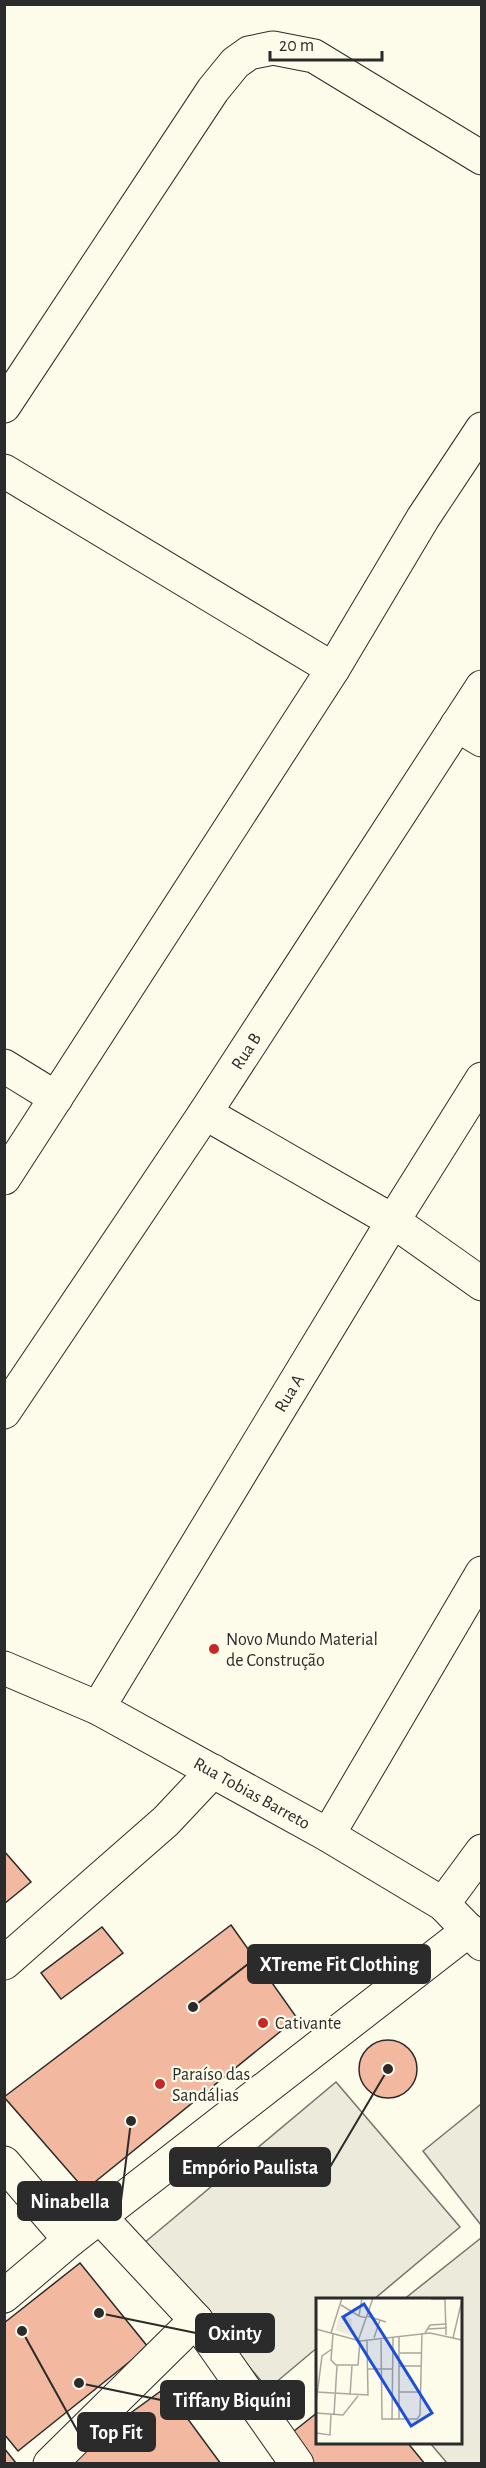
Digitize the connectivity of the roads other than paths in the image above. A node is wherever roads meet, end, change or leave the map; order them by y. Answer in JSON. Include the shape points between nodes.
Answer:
{"nodes":[{"id":1,"x":482,"y":158,"type":"edge"},
{"id":2,"x":4,"y":406,"type":"edge"},
{"id":3,"x":482,"y":429,"type":"edge"},
{"id":4,"x":4,"y":471,"type":"edge"},
{"id":5,"x":333,"y":669,"type":"junction"},
{"id":6,"x":482,"y":687,"type":"edge"},
{"id":7,"x":469,"y":733,"type":"edge"},
{"id":8,"x":4,"y":1066,"type":"edge"},
{"id":9,"x":482,"y":1079,"type":"edge"},
{"id":10,"x":56,"y":1098,"type":"junction"},
{"id":11,"x":205,"y":1113,"type":"junction"},
{"id":12,"x":4,"y":1178,"type":"edge"},
{"id":13,"x":393,"y":1221,"type":"junction"},
{"id":14,"x":482,"y":1284,"type":"edge"},
{"id":15,"x":4,"y":1412,"type":"edge"},
{"id":16,"x":482,"y":1573,"type":"edge"},
{"id":17,"x":4,"y":1668,"type":"edge"},
{"id":18,"x":98,"y":1708,"type":"junction"},
{"id":19,"x":213,"y":1771,"type":"junction"},
{"id":20,"x":328,"y":1835,"type":"junction"},
{"id":21,"x":482,"y":1851,"type":"edge"},
{"id":22,"x":443,"y":1904,"type":"junction"},
{"id":23,"x":475,"y":1937,"type":"edge"},
{"id":24,"x":4,"y":1963,"type":"edge"},
{"id":25,"x":4,"y":2163,"type":"edge"},
{"id":26,"x":100,"y":2217,"type":"junction"},
{"id":27,"x":70,"y":2240,"type":"junction"},
{"id":28,"x":4,"y":2296,"type":"edge"},
{"id":29,"x":196,"y":2320,"type":"junction"},
{"id":30,"x":50,"y":2463,"type":"edge"},
{"id":31,"x":297,"y":2463,"type":"edge"}],
"edges":[{"from":1,"to":2,"type":"street","via":[[314,56],[273,48],[249,53],[235,63],[213,90]]},
{"from":3,"to":5,"type":"street","via":[[423,518]]},
{"from":4,"to":5,"type":"street"},
{"from":5,"to":10,"type":"street"},
{"from":6,"to":7,"type":"street","name":"Rua B"},
{"from":7,"to":11,"type":"street","name":"Rua B"},
{"from":8,"to":10,"type":"street"},
{"from":9,"to":13,"type":"street","name":"Rua A"},
{"from":10,"to":12,"type":"street"},
{"from":11,"to":13,"type":"street"},
{"from":11,"to":15,"type":"street","name":"Rua B"},
{"from":13,"to":14,"type":"street"},
{"from":13,"to":18,"type":"street","name":"Rua A"},
{"from":16,"to":20,"type":"street"},
{"from":17,"to":18,"type":"street","name":"Rua Tobias Barreto"},
{"from":18,"to":19,"type":"street","name":"Rua Tobias Barreto"},
{"from":19,"to":20,"type":"street","name":"Rua Tobias Barreto"},
{"from":19,"to":24,"type":"street","via":[[166,1821]]},
{"from":20,"to":22,"type":"street","name":"Rua Tobias Barreto"},
{"from":21,"to":22,"type":"street"},
{"from":22,"to":23,"type":"street","name":"Rua Tobias Barreto"},
{"from":23,"to":26,"type":"street"},
{"from":25,"to":27,"type":"street"},
{"from":26,"to":27,"type":"street"},
{"from":26,"to":29,"type":"street"},
{"from":27,"to":28,"type":"street"},
{"from":29,"to":30,"type":"street"},
{"from":29,"to":31,"type":"street"}]}
